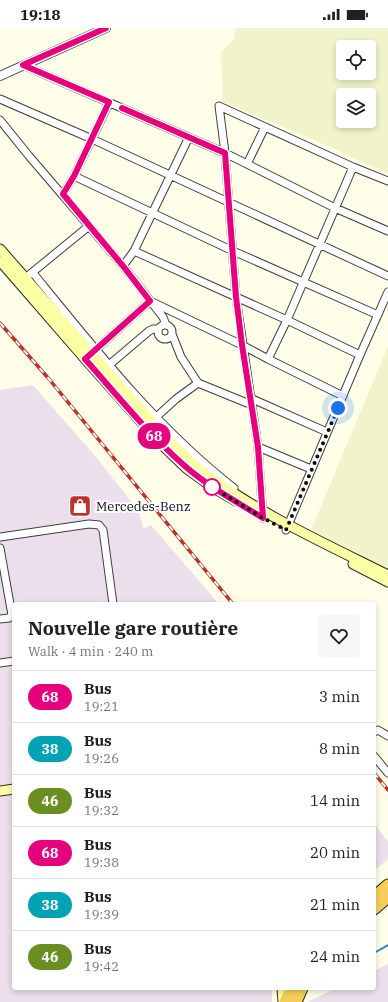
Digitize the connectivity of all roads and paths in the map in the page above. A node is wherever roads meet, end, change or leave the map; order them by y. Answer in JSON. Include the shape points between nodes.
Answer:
{"nodes":[{"id":1,"x":106,"y":28,"type":"edge"},
{"id":2,"x":23,"y":65,"type":"junction"},
{"id":3,"x":0,"y":76,"type":"edge"},
{"id":4,"x":0,"y":99,"type":"edge"},
{"id":5,"x":109,"y":102,"type":"junction"},
{"id":6,"x":0,"y":120,"type":"edge"},
{"id":7,"x":265,"y":127,"type":"junction"},
{"id":8,"x":189,"y":137,"type":"junction"},
{"id":9,"x":92,"y":139,"type":"junction"},
{"id":10,"x":225,"y":153,"type":"junction"},
{"id":11,"x":247,"y":164,"type":"junction"},
{"id":12,"x":353,"y":167,"type":"junction"},
{"id":13,"x":170,"y":175,"type":"junction"},
{"id":14,"x":74,"y":176,"type":"junction"},
{"id":15,"x":388,"y":181,"type":"edge"},
{"id":16,"x":63,"y":194,"type":"junction"},
{"id":17,"x":229,"y":204,"type":"junction"},
{"id":18,"x":335,"y":208,"type":"junction"},
{"id":19,"x":152,"y":213,"type":"junction"},
{"id":20,"x":89,"y":226,"type":"junction"},
{"id":21,"x":388,"y":231,"type":"edge"},
{"id":22,"x":319,"y":245,"type":"junction"},
{"id":23,"x":0,"y":249,"type":"edge"},
{"id":24,"x":134,"y":251,"type":"junction"},
{"id":25,"x":233,"y":251,"type":"junction"},
{"id":26,"x":0,"y":261,"type":"edge"},
{"id":27,"x":123,"y":266,"type":"junction"},
{"id":28,"x":29,"y":276,"type":"junction"},
{"id":29,"x":388,"y":276,"type":"edge"},
{"id":30,"x":303,"y":282,"type":"junction"},
{"id":31,"x":388,"y":292,"type":"edge"},
{"id":32,"x":236,"y":297,"type":"junction"},
{"id":33,"x":150,"y":301,"type":"junction"},
{"id":34,"x":378,"y":315,"type":"junction"},
{"id":35,"x":287,"y":320,"type":"junction"},
{"id":36,"x":166,"y":325,"type":"junction"},
{"id":37,"x":158,"y":329,"type":"junction"},
{"id":38,"x":172,"y":334,"type":"junction"},
{"id":39,"x":242,"y":345,"type":"junction"},
{"id":40,"x":90,"y":354,"type":"junction"},
{"id":41,"x":360,"y":355,"type":"junction"},
{"id":42,"x":268,"y":359,"type":"junction"},
{"id":43,"x":109,"y":365,"type":"junction"},
{"id":44,"x":198,"y":383,"type":"junction"},
{"id":45,"x":343,"y":396,"type":"junction"},
{"id":46,"x":249,"y":400,"type":"junction"},
{"id":47,"x":154,"y":419,"type":"junction"},
{"id":48,"x":327,"y":432,"type":"junction"},
{"id":49,"x":258,"y":447,"type":"junction"},
{"id":50,"x":311,"y":469,"type":"junction"},
{"id":51,"x":262,"y":499,"type":"junction"},
{"id":52,"x":262,"y":514,"type":"junction"},
{"id":53,"x":287,"y":527,"type":"junction"},
{"id":54,"x":0,"y":537,"type":"edge"},
{"id":55,"x":0,"y":548,"type":"edge"},
{"id":56,"x":388,"y":575,"type":"edge"},
{"id":57,"x":388,"y":582,"type":"edge"},
{"id":58,"x":113,"y":602,"type":"edge"},
{"id":59,"x":0,"y":619,"type":"edge"},
{"id":60,"x":12,"y":661,"type":"edge"},
{"id":61,"x":0,"y":663,"type":"edge"},
{"id":62,"x":376,"y":731,"type":"edge"},
{"id":63,"x":388,"y":736,"type":"edge"},
{"id":64,"x":376,"y":758,"type":"edge"},
{"id":65,"x":388,"y":773,"type":"edge"},
{"id":66,"x":12,"y":789,"type":"edge"},
{"id":67,"x":0,"y":791,"type":"edge"},
{"id":68,"x":388,"y":885,"type":"edge"},
{"id":69,"x":376,"y":896,"type":"edge"},
{"id":70,"x":388,"y":897,"type":"edge"},
{"id":71,"x":376,"y":907,"type":"edge"},
{"id":72,"x":282,"y":990,"type":"edge"},
{"id":73,"x":291,"y":990,"type":"edge"},
{"id":74,"x":301,"y":990,"type":"edge"},
{"id":75,"x":284,"y":1002,"type":"edge"},
{"id":76,"x":296,"y":1002,"type":"edge"}],
"edges":[{"from":1,"to":2,"type":"street"},
{"from":2,"to":3,"type":"street"},
{"from":2,"to":5,"type":"street"},
{"from":4,"to":9,"type":"street"},
{"from":5,"to":8,"type":"street"},
{"from":5,"to":9,"type":"street"},
{"from":6,"to":16,"type":"street"},
{"from":7,"to":10,"type":"street","via":[[218,106]]},
{"from":7,"to":11,"type":"street"},
{"from":7,"to":12,"type":"street"},
{"from":8,"to":10,"type":"street"},
{"from":8,"to":13,"type":"street"},
{"from":9,"to":13,"type":"street"},
{"from":9,"to":14,"type":"street"},
{"from":10,"to":11,"type":"street"},
{"from":10,"to":17,"type":"street"},
{"from":11,"to":18,"type":"street"},
{"from":12,"to":15,"type":"street"},
{"from":12,"to":18,"type":"street"},
{"from":13,"to":17,"type":"street"},
{"from":13,"to":19,"type":"street"},
{"from":14,"to":16,"type":"street"},
{"from":14,"to":19,"type":"street"},
{"from":16,"to":20,"type":"street"},
{"from":17,"to":22,"type":"street"},
{"from":17,"to":25,"type":"street"},
{"from":18,"to":21,"type":"street"},
{"from":18,"to":22,"type":"street"},
{"from":19,"to":24,"type":"street"},
{"from":19,"to":25,"type":"street"},
{"from":20,"to":27,"type":"street"},
{"from":20,"to":28,"type":"street"},
{"from":22,"to":29,"type":"street"},
{"from":22,"to":30,"type":"street"},
{"from":23,"to":28,"type":"main road"},
{"from":24,"to":27,"type":"street"},
{"from":24,"to":32,"type":"street"},
{"from":25,"to":30,"type":"street"},
{"from":25,"to":32,"type":"street"},
{"from":26,"to":40,"type":"main road"},
{"from":27,"to":33,"type":"street"},
{"from":28,"to":40,"type":"main road"},
{"from":30,"to":34,"type":"street"},
{"from":30,"to":35,"type":"street"},
{"from":31,"to":34,"type":"street"},
{"from":32,"to":35,"type":"street"},
{"from":32,"to":39,"type":"street"},
{"from":33,"to":36,"type":"street"},
{"from":33,"to":39,"type":"street"},
{"from":33,"to":40,"type":"street"},
{"from":34,"to":41,"type":"street"},
{"from":35,"to":41,"type":"street"},
{"from":35,"to":42,"type":"street"},
{"from":36,"to":37,"type":"street"},
{"from":36,"to":38,"type":"street","via":[[170,327]]},
{"from":37,"to":38,"type":"street","via":[[158,334],[163,340]]},
{"from":37,"to":43,"type":"street","via":[[149,331]]},
{"from":38,"to":44,"type":"street","via":[[181,357]]},
{"from":39,"to":42,"type":"street"},
{"from":39,"to":46,"type":"street"},
{"from":40,"to":43,"type":"street"},
{"from":40,"to":47,"type":"main road"},
{"from":40,"to":52,"type":"main road","via":[[159,442],[186,468],[212,487]]},
{"from":41,"to":45,"type":"street"},
{"from":42,"to":45,"type":"street"},
{"from":43,"to":47,"type":"street"},
{"from":44,"to":46,"type":"street"},
{"from":44,"to":47,"type":"street"},
{"from":45,"to":48,"type":"street"},
{"from":46,"to":48,"type":"street"},
{"from":46,"to":49,"type":"street"},
{"from":47,"to":51,"type":"street","via":[[210,470],[246,497]]},
{"from":47,"to":52,"type":"main road","via":[[185,456]]},
{"from":48,"to":50,"type":"street"},
{"from":49,"to":50,"type":"street"},
{"from":49,"to":51,"type":"street"},
{"from":50,"to":53,"type":"street"},
{"from":51,"to":52,"type":"street"},
{"from":52,"to":53,"type":"main road"},
{"from":53,"to":56,"type":"main road"},
{"from":53,"to":57,"type":"main road"},
{"from":54,"to":58,"type":"street","via":[[89,524],[99,525],[103,530]]},
{"from":55,"to":59,"type":"street","via":[[12,615]]},
{"from":60,"to":61,"type":"street"},
{"from":62,"to":63,"type":"street"},
{"from":64,"to":65,"type":"street"},
{"from":66,"to":67,"type":"main road"},
{"from":68,"to":69,"type":"highway"},
{"from":70,"to":71,"type":"highway"},
{"from":72,"to":75,"type":"main road"},
{"from":73,"to":75,"type":"highway"},
{"from":74,"to":76,"type":"highway"}]}
